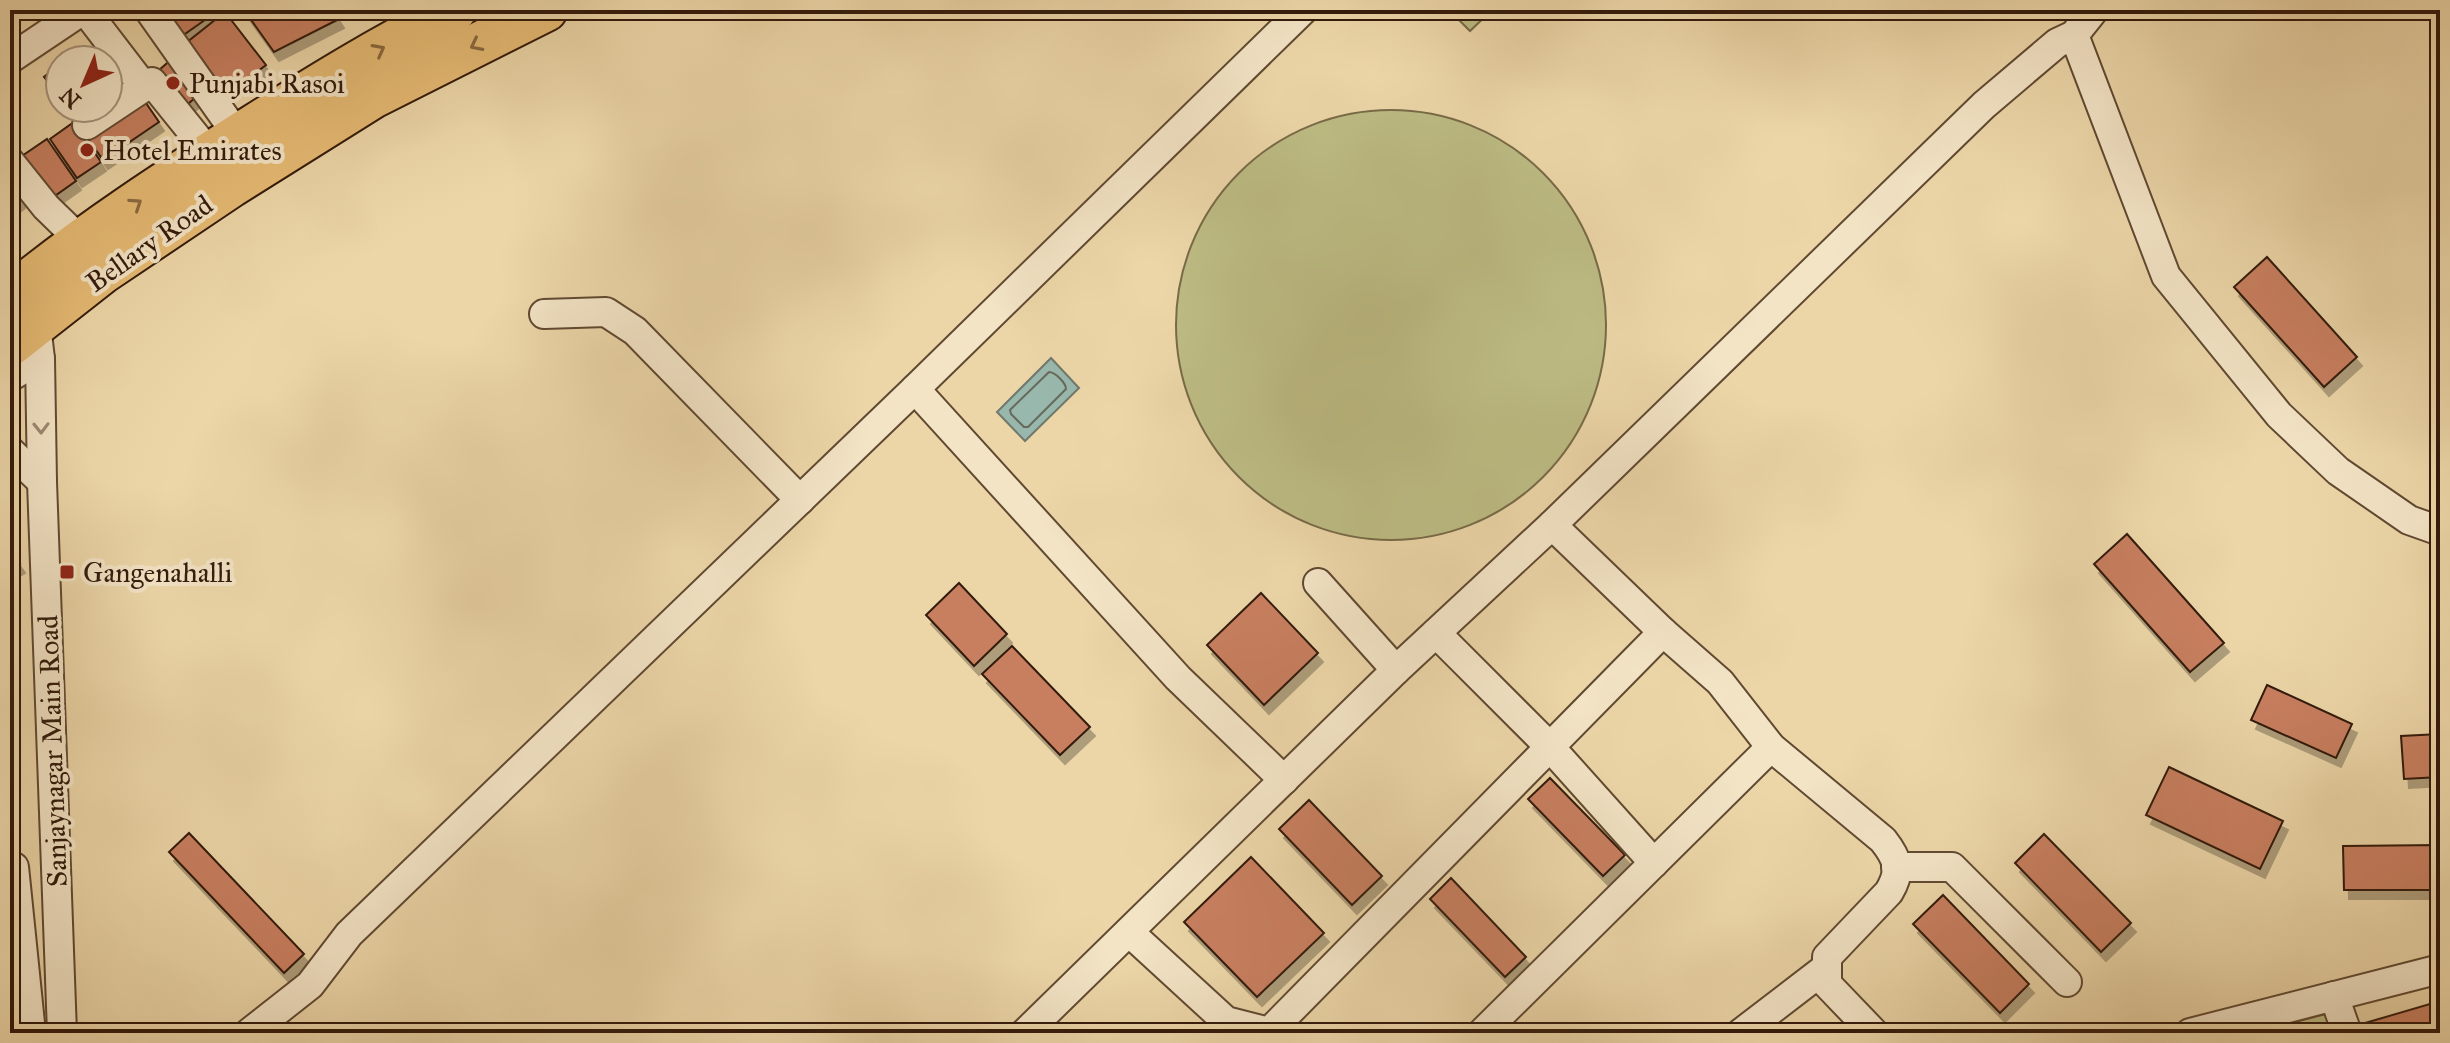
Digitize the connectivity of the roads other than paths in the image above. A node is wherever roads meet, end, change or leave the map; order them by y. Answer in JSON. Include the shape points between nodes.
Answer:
{"nodes":[{"id":1,"x":84,"y":10,"type":"edge"},
{"id":2,"x":149,"y":10,"type":"edge"},
{"id":3,"x":546,"y":10,"type":"edge"},
{"id":4,"x":1303,"y":10,"type":"edge"},
{"id":5,"x":2094,"y":10,"type":"edge"},
{"id":6,"x":452,"y":11,"type":"edge"},
{"id":7,"x":2074,"y":35,"type":"junction"},
{"id":8,"x":10,"y":59,"type":"edge"},
{"id":9,"x":144,"y":87,"type":"junction"},
{"id":10,"x":87,"y":125,"type":"dead end"},
{"id":11,"x":224,"y":145,"type":"junction"},
{"id":12,"x":10,"y":162,"type":"edge"},
{"id":13,"x":46,"y":259,"type":"edge"},
{"id":14,"x":544,"y":314,"type":"dead end"},
{"id":15,"x":27,"y":340,"type":"edge"},
{"id":16,"x":10,"y":377,"type":"edge"},
{"id":17,"x":915,"y":389,"type":"junction"},
{"id":18,"x":10,"y":392,"type":"edge"},
{"id":19,"x":10,"y":451,"type":"edge"},
{"id":20,"x":42,"y":482,"type":"junction"},
{"id":21,"x":800,"y":500,"type":"junction"},
{"id":22,"x":1552,"y":525,"type":"junction"},
{"id":23,"x":2440,"y":531,"type":"edge"},
{"id":24,"x":1318,"y":583,"type":"dead end"},
{"id":25,"x":1663,"y":632,"type":"junction"},
{"id":26,"x":1436,"y":633,"type":"junction"},
{"id":27,"x":1396,"y":670,"type":"junction"},
{"id":28,"x":1550,"y":747,"type":"junction"},
{"id":29,"x":1771,"y":747,"type":"junction"},
{"id":30,"x":1284,"y":780,"type":"junction"},
{"id":31,"x":1654,"y":863,"type":"junction"},
{"id":32,"x":1896,"y":867,"type":"junction"},
{"id":33,"x":10,"y":870,"type":"edge"},
{"id":34,"x":1129,"y":932,"type":"junction"},
{"id":35,"x":1827,"y":967,"type":"junction"},
{"id":36,"x":2440,"y":969,"type":"edge"},
{"id":37,"x":2067,"y":982,"type":"dead end"},
{"id":38,"x":2334,"y":996,"type":"junction"},
{"id":39,"x":1279,"y":1030,"type":"edge"},
{"id":40,"x":31,"y":1033,"type":"edge"},
{"id":41,"x":62,"y":1033,"type":"edge"},
{"id":42,"x":249,"y":1033,"type":"edge"},
{"id":43,"x":1025,"y":1033,"type":"edge"},
{"id":44,"x":1482,"y":1033,"type":"edge"},
{"id":45,"x":1741,"y":1033,"type":"edge"},
{"id":46,"x":1874,"y":1033,"type":"edge"},
{"id":47,"x":2190,"y":1033,"type":"edge"},
{"id":48,"x":2347,"y":1033,"type":"edge"}],
"edges":[{"from":1,"to":8,"type":"street"},
{"from":1,"to":9,"type":"street"},
{"from":2,"to":11,"type":"street"},
{"from":3,"to":15,"type":"highway","name":"Bellary Road","one_way":true,"via":[[373,97],[231,186],[103,272]]},
{"from":4,"to":17,"type":"street"},
{"from":5,"to":7,"type":"street"},
{"from":11,"to":6,"type":"highway","name":"Bellary Road","one_way":true,"via":[[349,66]]},
{"from":7,"to":22,"type":"street","via":[[2057,43],[1984,105]]},
{"from":7,"to":23,"type":"street","via":[[2166,276],[2279,415],[2338,471],[2409,520]]},
{"from":9,"to":10,"type":"street"},
{"from":9,"to":11,"type":"street","via":[[152,82]]},
{"from":13,"to":11,"type":"highway","name":"Bellary Road","one_way":true},
{"from":12,"to":13,"type":"street","via":[[46,207]]},
{"from":13,"to":15,"type":"highway","name":"Bellary Road"},
{"from":14,"to":21,"type":"street","via":[[606,312],[635,331]]},
{"from":15,"to":16,"type":"street"},
{"from":15,"to":18,"type":"street"},
{"from":15,"to":20,"type":"street","name":"Sanjaynagar Main Road","one_way":true},
{"from":17,"to":21,"type":"street"},
{"from":17,"to":30,"type":"street","via":[[1178,678]]},
{"from":19,"to":20,"type":"street"},
{"from":20,"to":41,"type":"street","name":"Sanjaynagar Main Road"},
{"from":21,"to":42,"type":"street","via":[[349,934],[310,985]]},
{"from":22,"to":25,"type":"street"},
{"from":22,"to":26,"type":"street"},
{"from":24,"to":27,"type":"street"},
{"from":25,"to":28,"type":"street"},
{"from":25,"to":29,"type":"street","via":[[1720,682]]},
{"from":26,"to":27,"type":"street"},
{"from":26,"to":28,"type":"street"},
{"from":27,"to":30,"type":"street"},
{"from":28,"to":31,"type":"street"},
{"from":28,"to":39,"type":"street"},
{"from":29,"to":31,"type":"street"},
{"from":29,"to":32,"type":"street","via":[[1883,840],[1896,857]]},
{"from":30,"to":34,"type":"street"},
{"from":31,"to":44,"type":"street"},
{"from":32,"to":35,"type":"street","via":[[1889,892],[1827,957]]},
{"from":32,"to":37,"type":"street","via":[[1952,867]]},
{"from":33,"to":40,"type":"street","via":[[14,867]]},
{"from":34,"to":39,"type":"street","via":[[1226,1021]]},
{"from":34,"to":43,"type":"street"},
{"from":35,"to":45,"type":"street"},
{"from":35,"to":46,"type":"street","via":[[1827,984]]},
{"from":36,"to":38,"type":"street"},
{"from":38,"to":47,"type":"street"},
{"from":38,"to":48,"type":"street"}]}
